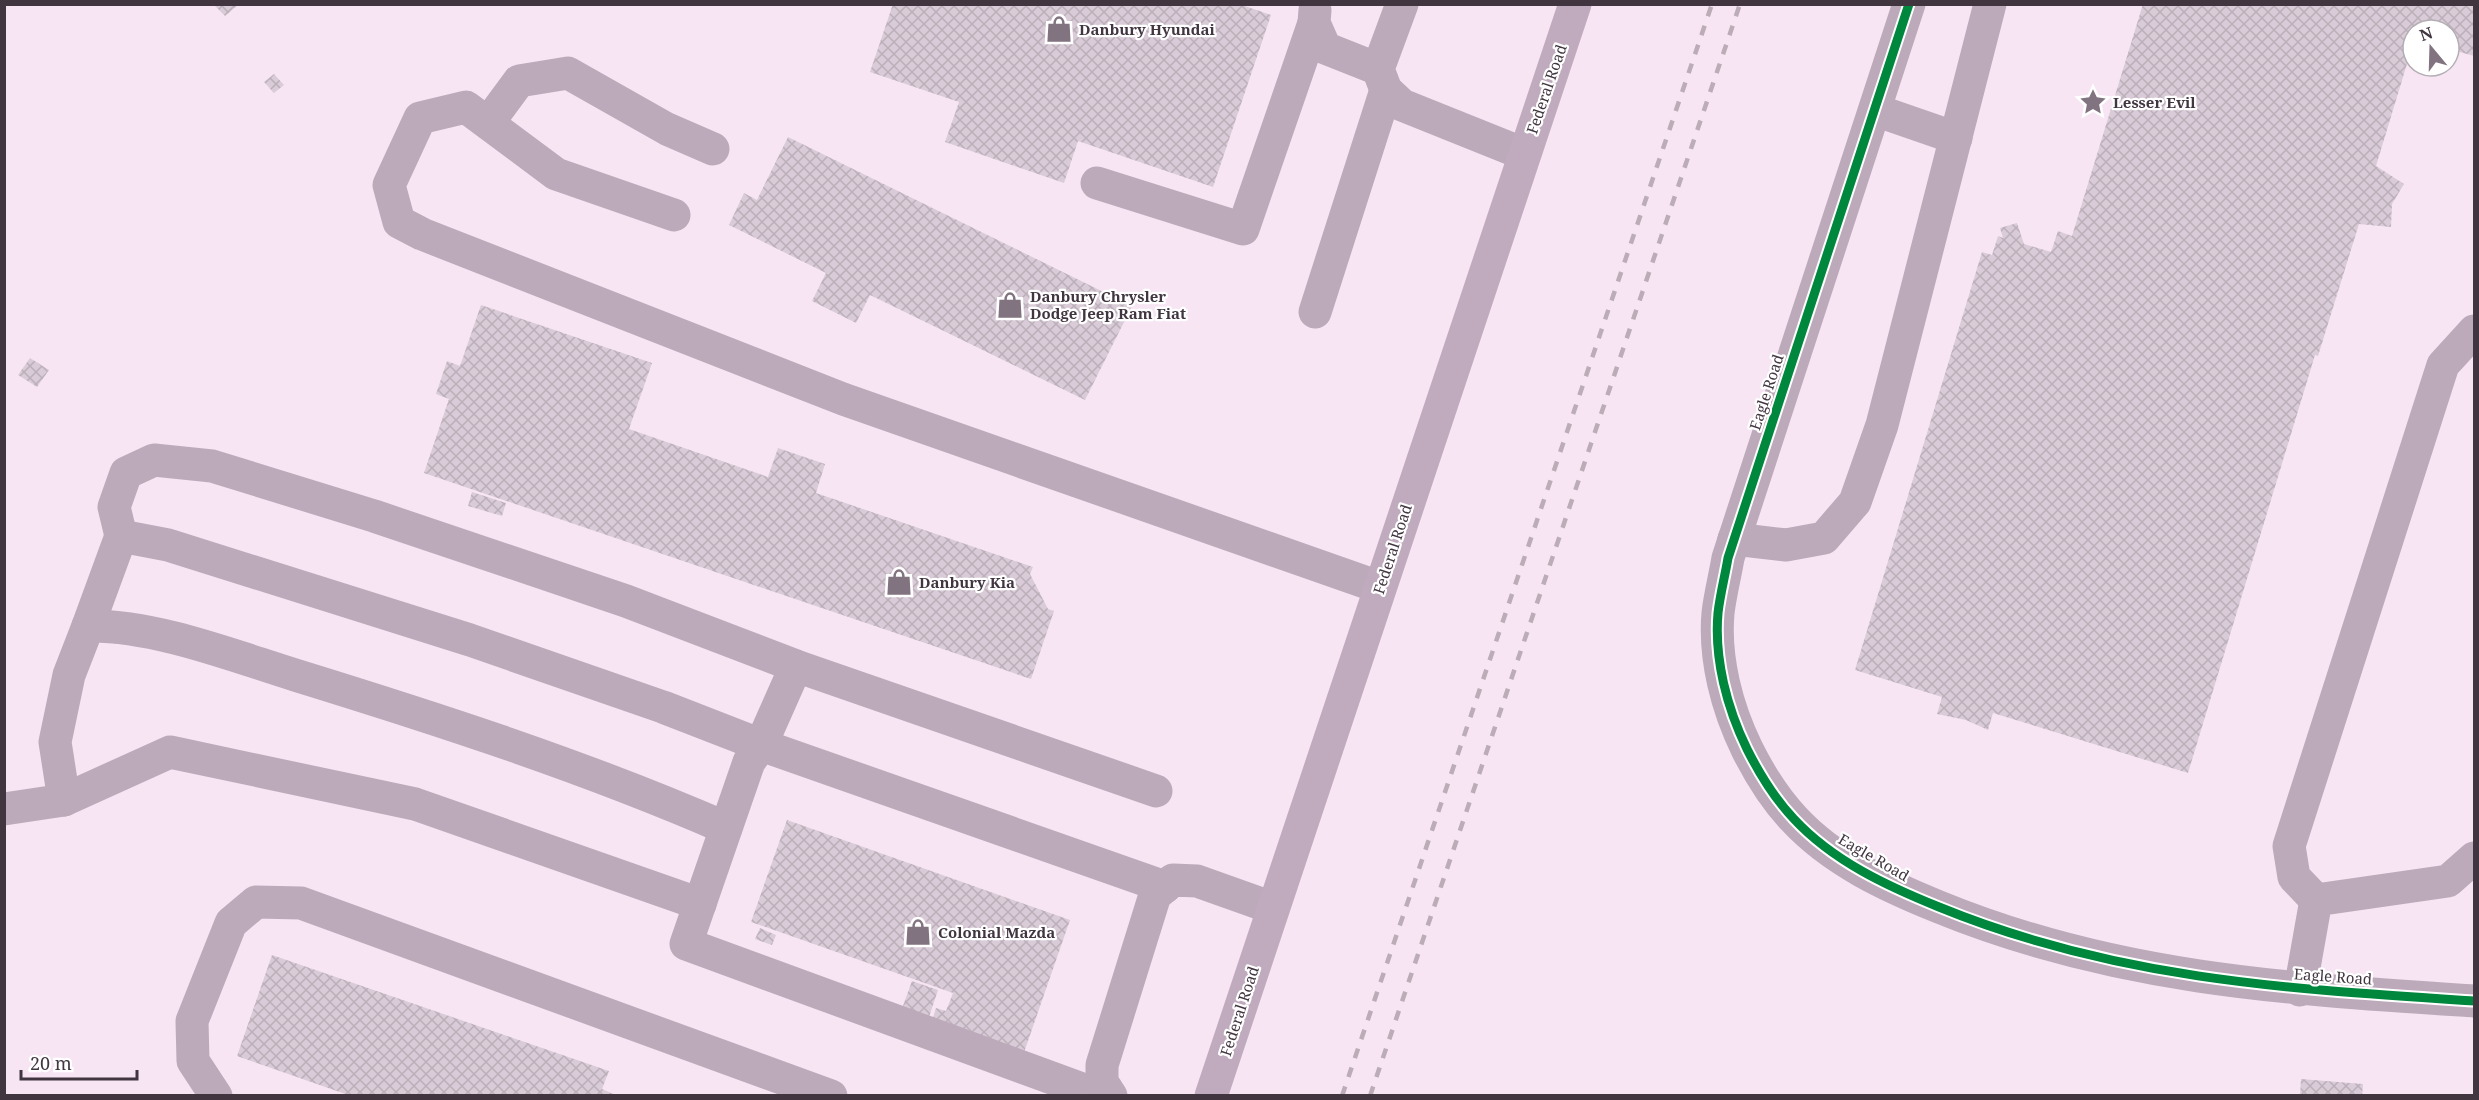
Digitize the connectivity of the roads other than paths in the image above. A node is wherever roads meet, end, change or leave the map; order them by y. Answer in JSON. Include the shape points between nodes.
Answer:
{"nodes":[{"id":1,"x":1402,"y":4,"type":"edge"},
{"id":2,"x":1575,"y":4,"type":"edge"},
{"id":3,"x":1909,"y":4,"type":"edge"},
{"id":4,"x":1990,"y":4,"type":"edge"},
{"id":5,"x":1314,"y":14,"type":"edge"},
{"id":6,"x":1382,"y":79,"type":"junction"},
{"id":7,"x":1875,"y":110,"type":"junction"},
{"id":8,"x":488,"y":123,"type":"junction"},
{"id":9,"x":1956,"y":138,"type":"junction"},
{"id":10,"x":713,"y":149,"type":"dead end"},
{"id":11,"x":1524,"y":154,"type":"junction"},
{"id":12,"x":1097,"y":183,"type":"dead end"},
{"id":13,"x":674,"y":215,"type":"dead end"},
{"id":14,"x":1315,"y":312,"type":"dead end"},
{"id":15,"x":2475,"y":331,"type":"edge"},
{"id":16,"x":121,"y":536,"type":"junction"},
{"id":17,"x":1734,"y":539,"type":"junction"},
{"id":18,"x":1379,"y":587,"type":"junction"},
{"id":19,"x":88,"y":626,"type":"junction"},
{"id":20,"x":796,"y":666,"type":"junction"},
{"id":21,"x":761,"y":745,"type":"junction"},
{"id":22,"x":1156,"y":791,"type":"dead end"},
{"id":23,"x":64,"y":800,"type":"junction"},
{"id":24,"x":4,"y":809,"type":"edge"},
{"id":25,"x":726,"y":828,"type":"junction"},
{"id":26,"x":2475,"y":858,"type":"edge"},
{"id":27,"x":1165,"y":887,"type":"junction"},
{"id":28,"x":2316,"y":900,"type":"junction"},
{"id":29,"x":700,"y":904,"type":"junction"},
{"id":30,"x":1273,"y":908,"type":"junction"},
{"id":31,"x":2300,"y":990,"type":"junction"},
{"id":32,"x":2475,"y":1001,"type":"edge"},
{"id":33,"x":216,"y":1095,"type":"edge"},
{"id":34,"x":831,"y":1095,"type":"edge"},
{"id":35,"x":1101,"y":1095,"type":"edge"},
{"id":36,"x":1111,"y":1095,"type":"edge"},
{"id":37,"x":1211,"y":1095,"type":"edge"}],
"edges":[{"from":1,"to":6,"type":"street"},
{"from":2,"to":11,"type":"main road","name":"Federal Road"},
{"from":3,"to":7,"type":"street","name":"Eagle Road"},
{"from":4,"to":9,"type":"street"},
{"from":5,"to":6,"type":"street","via":[[1325,48]]},
{"from":5,"to":12,"type":"street","via":[[1243,229]]},
{"from":6,"to":11,"type":"street","via":[[1401,105]]},
{"from":6,"to":14,"type":"street"},
{"from":7,"to":9,"type":"street"},
{"from":7,"to":17,"type":"street","name":"Eagle Road"},
{"from":8,"to":10,"type":"street","via":[[519,81],[568,73],[667,129]]},
{"from":8,"to":13,"type":"street","via":[[556,174]]},
{"from":8,"to":18,"type":"street","via":[[466,107],[420,118],[389,185],[399,222],[843,399]]},
{"from":9,"to":17,"type":"street","via":[[1882,425],[1855,502],[1824,538],[1786,545]]},
{"from":11,"to":18,"type":"main road","name":"Federal Road"},
{"from":15,"to":28,"type":"street","via":[[2444,365],[2289,846],[2294,877]]},
{"from":16,"to":19,"type":"street"},
{"from":16,"to":20,"type":"street","via":[[114,507],[126,473],[154,460],[212,466],[626,601]]},
{"from":16,"to":21,"type":"street","via":[[168,545],[470,639]]},
{"from":17,"to":31,"type":"street","name":"Eagle Road","via":[[1718,614],[1721,670],[1734,722],[1759,772],[1794,819],[1837,857],[1900,891],[2036,943],[2120,964]]},
{"from":18,"to":30,"type":"main road","name":"Federal Road"},
{"from":19,"to":23,"type":"street","via":[[69,675],[55,742]]},
{"from":19,"to":25,"type":"street","via":[[145,631],[402,708],[634,788]]},
{"from":20,"to":21,"type":"street"},
{"from":20,"to":22,"type":"street"},
{"from":21,"to":25,"type":"street","via":[[749,762]]},
{"from":21,"to":27,"type":"street"},
{"from":23,"to":24,"type":"street"},
{"from":23,"to":29,"type":"street","via":[[170,752],[415,804]]},
{"from":25,"to":29,"type":"street"},
{"from":26,"to":28,"type":"street","via":[[2448,881]]},
{"from":27,"to":30,"type":"street","via":[[1173,880],[1197,881]]},
{"from":27,"to":36,"type":"street","via":[[1155,896],[1102,1065],[1102,1082]]},
{"from":28,"to":31,"type":"street"},
{"from":29,"to":35,"type":"street","via":[[686,944]]},
{"from":30,"to":37,"type":"main road","name":"Federal Road"},
{"from":31,"to":32,"type":"street","name":"Eagle Road"},
{"from":33,"to":34,"type":"street","via":[[193,1061],[192,1021],[231,923],[256,902],[301,903]]}]}
